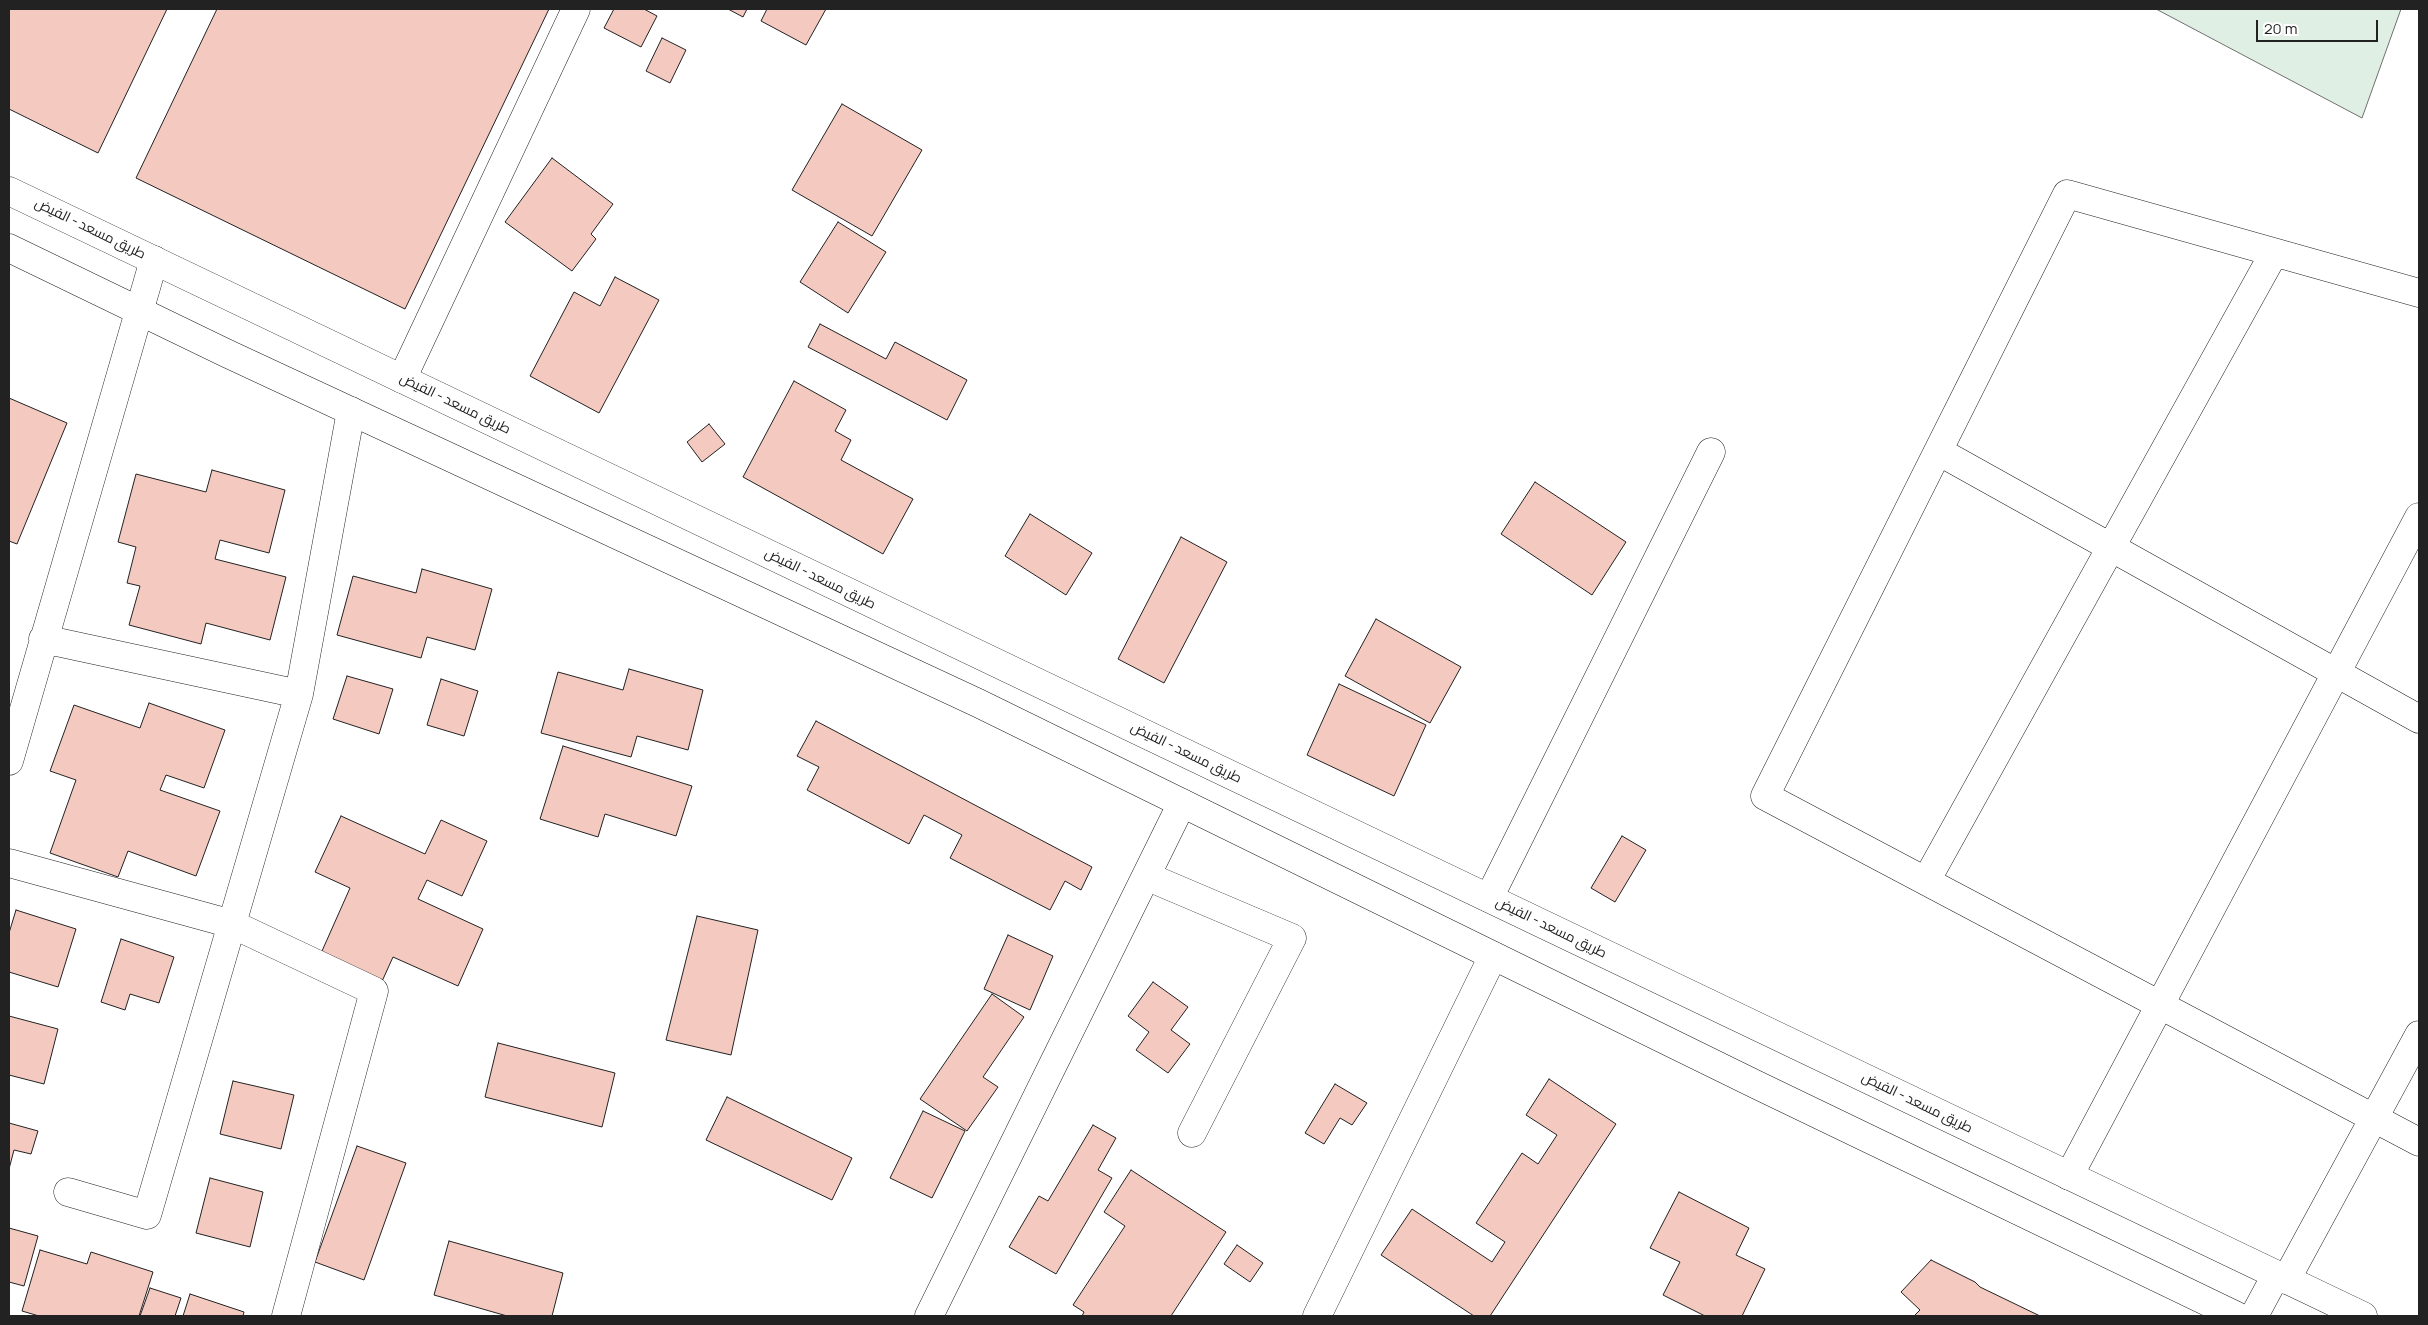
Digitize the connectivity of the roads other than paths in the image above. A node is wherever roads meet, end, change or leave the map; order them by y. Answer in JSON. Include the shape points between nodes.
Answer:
{"nodes":[{"id":1,"x":576,"y":9,"type":"edge"},
{"id":2,"x":9,"y":191,"type":"edge"},
{"id":3,"x":9,"y":248,"type":"edge"},
{"id":4,"x":2274,"y":253,"type":"junction"},
{"id":5,"x":154,"y":260,"type":"junction"},
{"id":6,"x":2419,"y":293,"type":"edge"},
{"id":7,"x":139,"y":311,"type":"junction"},
{"id":8,"x":402,"y":379,"type":"junction"},
{"id":9,"x":351,"y":411,"type":"junction"},
{"id":10,"x":1938,"y":451,"type":"junction"},
{"id":11,"x":1711,"y":452,"type":"dead end"},
{"id":12,"x":2419,"y":518,"type":"edge"},
{"id":13,"x":2111,"y":547,"type":"junction"},
{"id":14,"x":44,"y":639,"type":"junction"},
{"id":15,"x":2336,"y":673,"type":"junction"},
{"id":16,"x":300,"y":694,"type":"junction"},
{"id":17,"x":2419,"y":719,"type":"edge"},
{"id":18,"x":9,"y":761,"type":"edge"},
{"id":19,"x":1182,"y":803,"type":"junction"},
{"id":20,"x":9,"y":863,"type":"edge"},
{"id":21,"x":1146,"y":876,"type":"junction"},
{"id":22,"x":1926,"y":881,"type":"junction"},
{"id":23,"x":1488,"y":898,"type":"junction"},
{"id":24,"x":232,"y":924,"type":"junction"},
{"id":25,"x":1493,"y":956,"type":"junction"},
{"id":26,"x":2159,"y":1004,"type":"junction"},
{"id":27,"x":2419,"y":1035,"type":"edge"},
{"id":28,"x":2374,"y":1118,"type":"junction"},
{"id":29,"x":1192,"y":1133,"type":"dead end"},
{"id":30,"x":2419,"y":1142,"type":"edge"},
{"id":31,"x":2068,"y":1176,"type":"junction"},
{"id":32,"x":68,"y":1192,"type":"dead end"},
{"id":33,"x":2281,"y":1277,"type":"junction"},
{"id":34,"x":286,"y":1316,"type":"edge"},
{"id":35,"x":929,"y":1316,"type":"edge"},
{"id":36,"x":1317,"y":1316,"type":"edge"},
{"id":37,"x":2237,"y":1316,"type":"edge"},
{"id":38,"x":2254,"y":1316,"type":"edge"},
{"id":39,"x":2363,"y":1316,"type":"edge"}],
"edges":[{"from":1,"to":8,"type":"street"},
{"from":2,"to":5,"type":"street","name":"طريق مسعد - الفيض"},
{"from":3,"to":7,"type":"street"},
{"from":4,"to":6,"type":"street"},
{"from":4,"to":10,"type":"street","via":[[2067,194]]},
{"from":4,"to":13,"type":"street"},
{"from":5,"to":7,"type":"street"},
{"from":5,"to":8,"type":"street","name":"طريق مسعد - الفيض"},
{"from":7,"to":9,"type":"street"},
{"from":7,"to":14,"type":"street"},
{"from":8,"to":23,"type":"street","name":"طريق مسعد - الفيض"},
{"from":9,"to":16,"type":"street"},
{"from":9,"to":19,"type":"street","via":[[978,702]]},
{"from":10,"to":13,"type":"street"},
{"from":10,"to":22,"type":"street","via":[[1765,796]]},
{"from":11,"to":23,"type":"street"},
{"from":12,"to":15,"type":"street"},
{"from":13,"to":15,"type":"street"},
{"from":13,"to":22,"type":"street"},
{"from":14,"to":16,"type":"street"},
{"from":14,"to":18,"type":"street"},
{"from":15,"to":17,"type":"street"},
{"from":15,"to":26,"type":"street"},
{"from":16,"to":24,"type":"street"},
{"from":19,"to":21,"type":"street"},
{"from":19,"to":25,"type":"street"},
{"from":20,"to":24,"type":"street"},
{"from":21,"to":29,"type":"street","via":[[1292,938]]},
{"from":21,"to":35,"type":"street"},
{"from":22,"to":26,"type":"street"},
{"from":23,"to":31,"type":"street","name":"طريق مسعد - الفيض"},
{"from":24,"to":32,"type":"street","via":[[147,1216]]},
{"from":24,"to":34,"type":"street","via":[[374,991]]},
{"from":25,"to":36,"type":"street"},
{"from":25,"to":37,"type":"street"},
{"from":26,"to":28,"type":"street"},
{"from":26,"to":31,"type":"street"},
{"from":27,"to":28,"type":"street"},
{"from":28,"to":30,"type":"street"},
{"from":28,"to":33,"type":"street"},
{"from":31,"to":33,"type":"street","name":"طريق مسعد - الفيض"},
{"from":33,"to":38,"type":"street"},
{"from":33,"to":39,"type":"street","name":"طريق مسعد - الفيض"}]}
